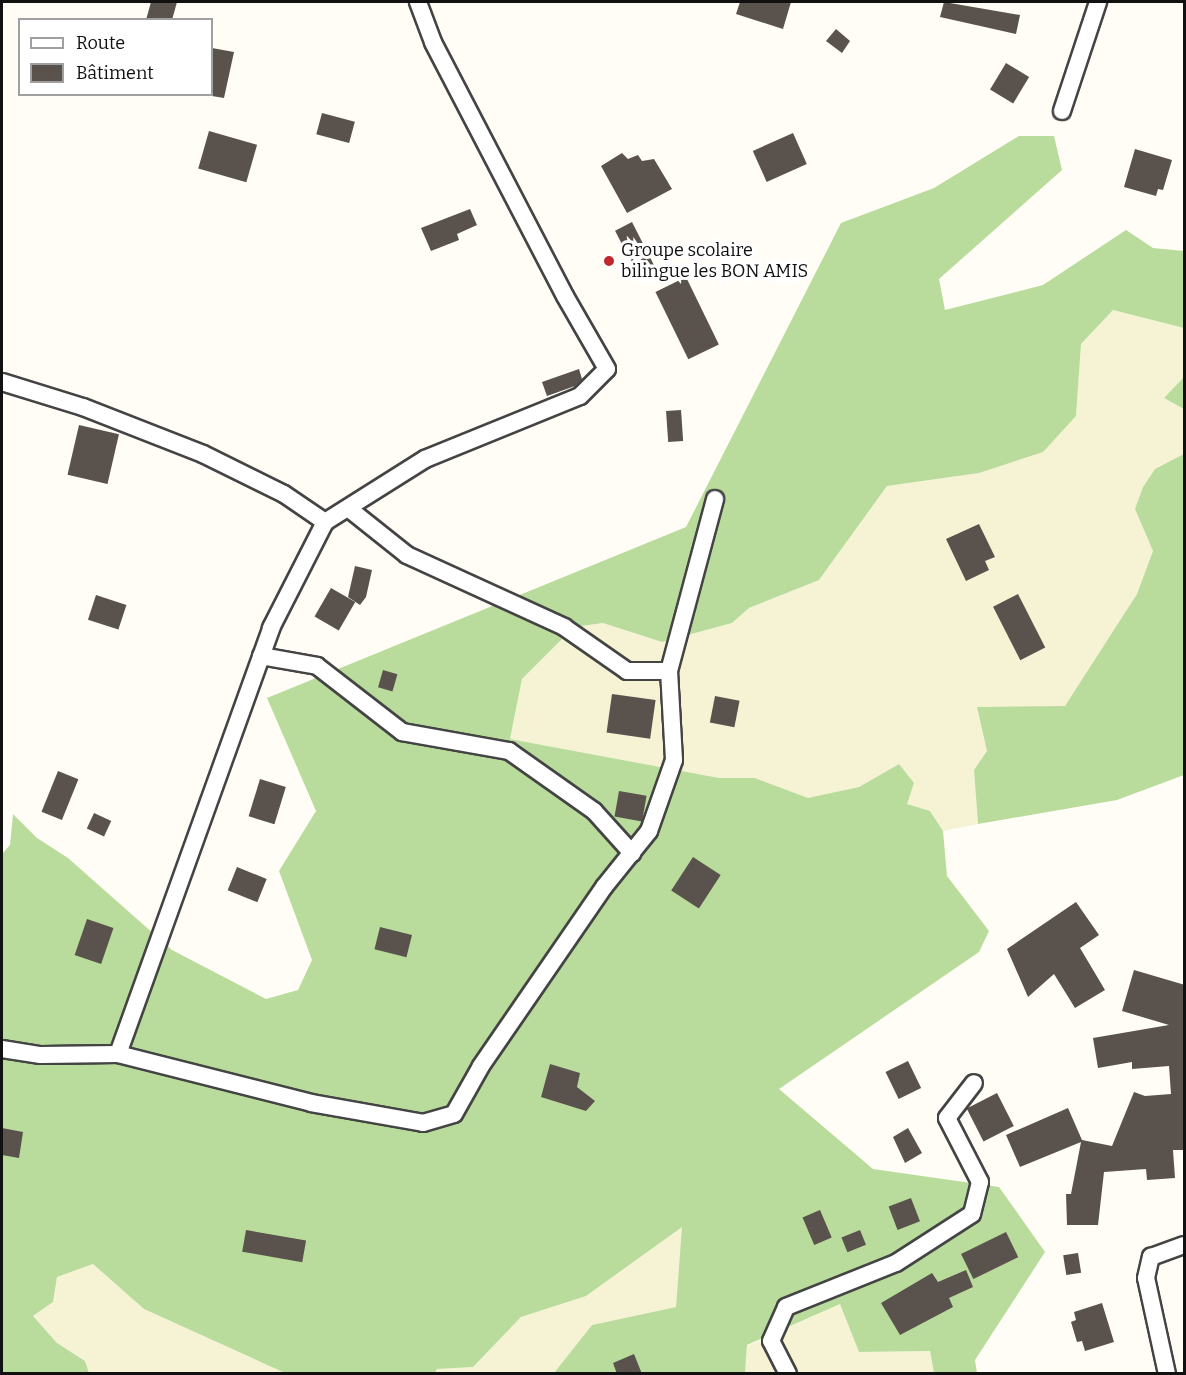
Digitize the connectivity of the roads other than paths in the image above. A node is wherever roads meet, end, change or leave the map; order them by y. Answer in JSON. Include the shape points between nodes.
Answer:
{"nodes":[{"id":1,"x":418,"y":2,"type":"edge"},
{"id":2,"x":1098,"y":2,"type":"edge"},
{"id":3,"x":1062,"y":111,"type":"dead end"},
{"id":4,"x":2,"y":382,"type":"edge"},
{"id":5,"x":715,"y":499,"type":"dead end"},
{"id":6,"x":348,"y":507,"type":"junction"},
{"id":7,"x":325,"y":522,"type":"junction"},
{"id":8,"x":261,"y":656,"type":"junction"},
{"id":9,"x":669,"y":671,"type":"junction"},
{"id":10,"x":632,"y":853,"type":"junction"},
{"id":11,"x":2,"y":1049,"type":"edge"},
{"id":12,"x":118,"y":1054,"type":"junction"},
{"id":13,"x":974,"y":1083,"type":"dead end"},
{"id":14,"x":1185,"y":1245,"type":"edge"},
{"id":15,"x":788,"y":1374,"type":"edge"},
{"id":16,"x":1167,"y":1374,"type":"edge"}],
"edges":[{"from":1,"to":6,"type":"street","via":[[455,84],[565,297],[607,369],[580,396],[425,459]]},
{"from":2,"to":3,"type":"street"},
{"from":4,"to":7,"type":"street","via":[[82,407],[203,454],[284,494]]},
{"from":5,"to":9,"type":"street"},
{"from":6,"to":7,"type":"street"},
{"from":6,"to":9,"type":"street","via":[[407,555],[564,627],[627,671]]},
{"from":7,"to":8,"type":"street","via":[[271,628]]},
{"from":8,"to":10,"type":"street","via":[[317,666],[402,732],[509,751],[594,811]]},
{"from":8,"to":12,"type":"street"},
{"from":9,"to":10,"type":"street","via":[[674,760],[650,831]]},
{"from":10,"to":12,"type":"street","via":[[481,1066],[454,1114],[423,1123],[411,1121],[311,1103]]},
{"from":11,"to":12,"type":"street","via":[[40,1055]]},
{"from":13,"to":15,"type":"street","via":[[947,1118],[981,1182],[972,1214],[896,1263],[786,1307],[771,1341]]},
{"from":14,"to":16,"type":"street","via":[[1151,1257],[1146,1278]]}]}
